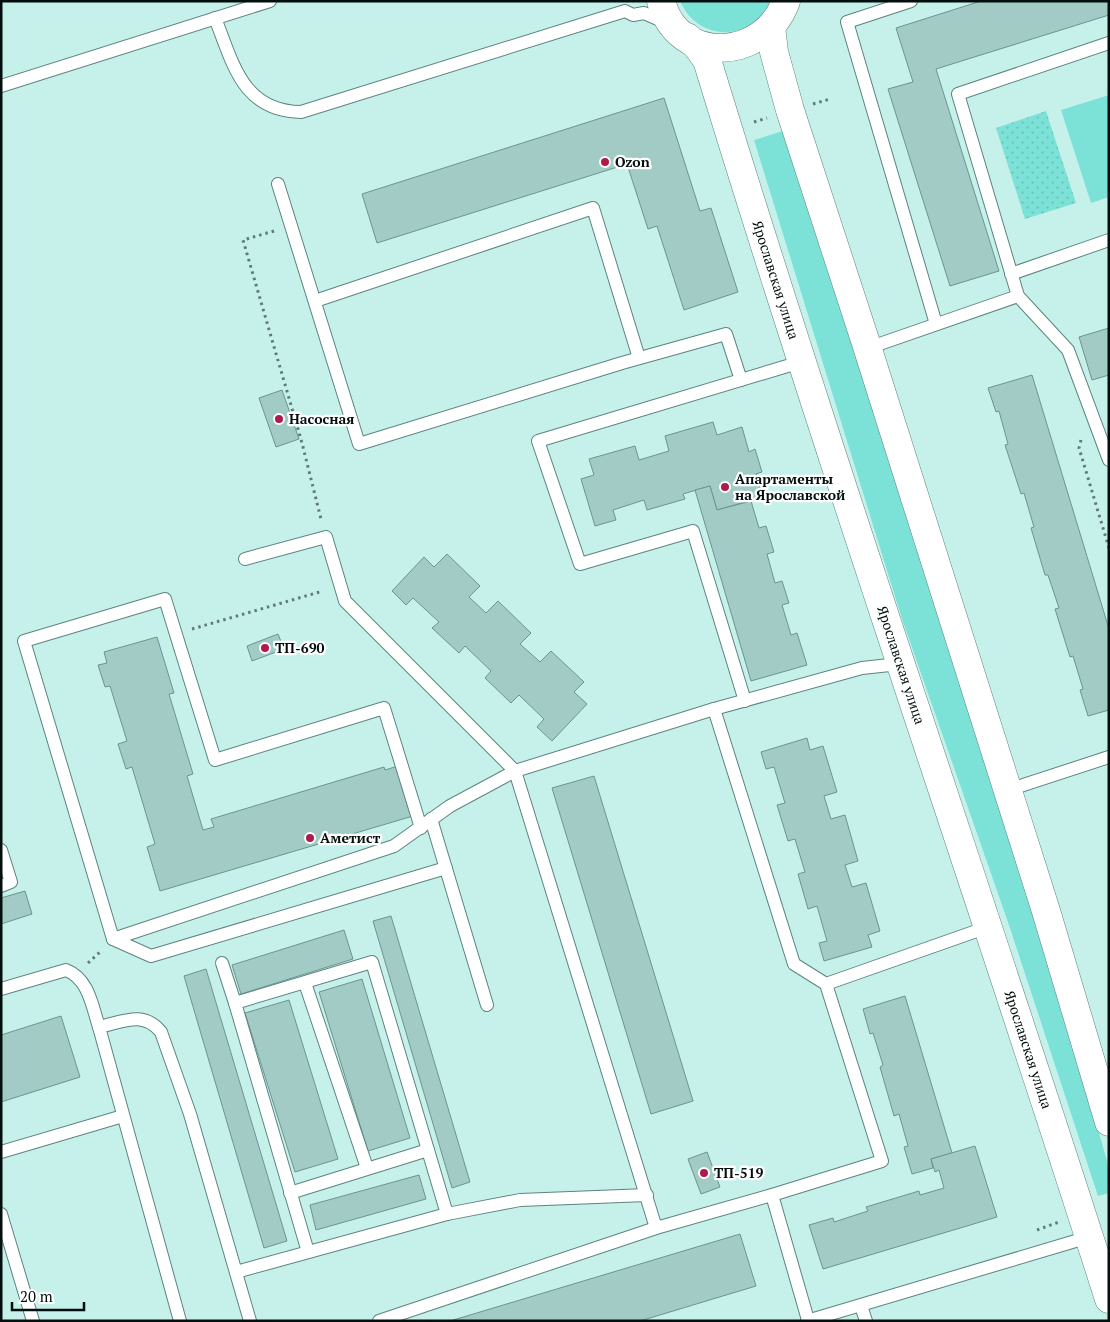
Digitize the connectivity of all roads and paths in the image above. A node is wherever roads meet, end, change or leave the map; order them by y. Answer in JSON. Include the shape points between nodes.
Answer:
{"nodes":[{"id":1,"x":270,"y":1,"type":"edge"},
{"id":2,"x":648,"y":1,"type":"edge"},
{"id":3,"x":661,"y":1,"type":"edge"},
{"id":4,"x":786,"y":1,"type":"edge"},
{"id":5,"x":911,"y":1,"type":"edge"},
{"id":6,"x":634,"y":14,"type":"junction"},
{"id":7,"x":215,"y":18,"type":"junction"},
{"id":8,"x":771,"y":27,"type":"junction"},
{"id":9,"x":681,"y":33,"type":"junction"},
{"id":10,"x":1109,"y":43,"type":"edge"},
{"id":11,"x":1,"y":86,"type":"edge"},
{"id":12,"x":278,"y":184,"type":"dead end"},
{"id":13,"x":292,"y":226,"type":"junction"},
{"id":14,"x":1109,"y":240,"type":"edge"},
{"id":15,"x":1011,"y":274,"type":"junction"},
{"id":16,"x":1018,"y":296,"type":"junction"},
{"id":17,"x":315,"y":301,"type":"junction"},
{"id":18,"x":936,"y":324,"type":"junction"},
{"id":19,"x":868,"y":348,"type":"junction"},
{"id":20,"x":639,"y":358,"type":"junction"},
{"id":21,"x":804,"y":361,"type":"junction"},
{"id":22,"x":741,"y":380,"type":"junction"},
{"id":23,"x":1109,"y":460,"type":"edge"},
{"id":24,"x":326,"y":537,"type":"junction"},
{"id":25,"x":246,"y":560,"type":"dead end"},
{"id":26,"x":340,"y":586,"type":"junction"},
{"id":27,"x":176,"y":633,"type":"junction"},
{"id":28,"x":899,"y":664,"type":"junction"},
{"id":29,"x":745,"y":701,"type":"junction"},
{"id":30,"x":714,"y":709,"type":"junction"},
{"id":31,"x":1109,"y":757,"type":"edge"},
{"id":32,"x":515,"y":771,"type":"junction"},
{"id":33,"x":1008,"y":790,"type":"junction"},
{"id":34,"x":431,"y":819,"type":"junction"},
{"id":35,"x":420,"y":828,"type":"junction"},
{"id":36,"x":1,"y":850,"type":"edge"},
{"id":37,"x":446,"y":868,"type":"junction"},
{"id":38,"x":1,"y":886,"type":"edge"},
{"id":39,"x":988,"y":928,"type":"junction"},
{"id":40,"x":114,"y":939,"type":"junction"},
{"id":41,"x":222,"y":963,"type":"dead end"},
{"id":42,"x":76,"y":974,"type":"junction"},
{"id":43,"x":304,"y":983,"type":"junction"},
{"id":44,"x":826,"y":984,"type":"junction"},
{"id":45,"x":1,"y":989,"type":"edge"},
{"id":46,"x":235,"y":1003,"type":"junction"},
{"id":47,"x":487,"y":1005,"type":"dead end"},
{"id":48,"x":99,"y":1028,"type":"junction"},
{"id":49,"x":123,"y":1116,"type":"junction"},
{"id":50,"x":1109,"y":1122,"type":"edge"},
{"id":51,"x":428,"y":1150,"type":"junction"},
{"id":52,"x":1,"y":1152,"type":"edge"},
{"id":53,"x":367,"y":1168,"type":"junction"},
{"id":54,"x":290,"y":1193,"type":"junction"},
{"id":55,"x":647,"y":1195,"type":"junction"},
{"id":56,"x":772,"y":1195,"type":"junction"},
{"id":57,"x":1,"y":1214,"type":"edge"},
{"id":58,"x":447,"y":1214,"type":"junction"},
{"id":59,"x":656,"y":1228,"type":"junction"},
{"id":60,"x":1089,"y":1237,"type":"junction"},
{"id":61,"x":308,"y":1252,"type":"junction"},
{"id":62,"x":236,"y":1272,"type":"junction"},
{"id":63,"x":1109,"y":1299,"type":"edge"},
{"id":64,"x":861,"y":1306,"type":"junction"},
{"id":65,"x":33,"y":1321,"type":"edge"},
{"id":66,"x":180,"y":1321,"type":"edge"},
{"id":67,"x":250,"y":1321,"type":"edge"},
{"id":68,"x":379,"y":1321,"type":"edge"},
{"id":69,"x":808,"y":1321,"type":"edge"},
{"id":70,"x":866,"y":1321,"type":"edge"}],
"edges":[{"from":1,"to":7,"type":"lane"},
{"from":2,"to":6,"type":"lane"},
{"from":3,"to":9,"type":"main road","name":"Ярославская улица"},
{"from":4,"to":8,"type":"main road"},
{"from":5,"to":18,"type":"lane","via":[[847,22]]},
{"from":6,"to":7,"type":"lane","via":[[625,11],[301,112],[274,108],[255,97],[242,84]]},
{"from":6,"to":9,"type":"lane","via":[[644,13]]},
{"from":7,"to":11,"type":"lane"},
{"from":8,"to":9,"type":"main road","via":[[750,43],[724,49],[705,46]]},
{"from":8,"to":19,"type":"main road","via":[[774,52],[790,110]]},
{"from":9,"to":21,"type":"main road","name":"Ярославская улица","via":[[698,46],[707,60]]},
{"from":10,"to":15,"type":"lane","via":[[958,94]]},
{"from":12,"to":13,"type":"lane"},
{"from":13,"to":17,"type":"lane"},
{"from":13,"to":24,"type":"path","via":[[243,240]]},
{"from":14,"to":15,"type":"lane"},
{"from":15,"to":16,"type":"lane"},
{"from":16,"to":18,"type":"lane"},
{"from":16,"to":23,"type":"lane","via":[[1068,350]]},
{"from":17,"to":20,"type":"lane","via":[[359,444]]},
{"from":17,"to":20,"type":"lane","via":[[593,208]]},
{"from":18,"to":19,"type":"lane"},
{"from":19,"to":33,"type":"main road"},
{"from":20,"to":22,"type":"lane","via":[[726,334]]},
{"from":21,"to":22,"type":"lane"},
{"from":21,"to":28,"type":"main road","name":"Ярославская улица"},
{"from":22,"to":29,"type":"lane","via":[[538,441],[580,564],[693,532]]},
{"from":24,"to":25,"type":"lane"},
{"from":24,"to":26,"type":"lane"},
{"from":26,"to":27,"type":"path"},
{"from":26,"to":32,"type":"lane","via":[[345,601]]},
{"from":27,"to":35,"type":"lane","via":[[215,760],[384,708]]},
{"from":27,"to":40,"type":"lane","via":[[165,599],[24,641]]},
{"from":28,"to":29,"type":"lane","via":[[869,666]]},
{"from":28,"to":39,"type":"main road","name":"Ярославская улица"},
{"from":29,"to":30,"type":"lane"},
{"from":30,"to":32,"type":"lane"},
{"from":30,"to":44,"type":"lane","via":[[794,964]]},
{"from":31,"to":33,"type":"lane"},
{"from":32,"to":34,"type":"lane"},
{"from":32,"to":55,"type":"lane"},
{"from":33,"to":50,"type":"main road"},
{"from":34,"to":35,"type":"lane"},
{"from":34,"to":37,"type":"lane"},
{"from":35,"to":40,"type":"lane","via":[[394,846]]},
{"from":36,"to":38,"type":"lane","via":[[12,882]]},
{"from":37,"to":40,"type":"lane","via":[[151,956]]},
{"from":37,"to":47,"type":"lane"},
{"from":39,"to":44,"type":"lane"},
{"from":39,"to":60,"type":"main road","name":"Ярославская улица"},
{"from":40,"to":42,"type":"path"},
{"from":41,"to":46,"type":"lane"},
{"from":42,"to":45,"type":"lane","via":[[66,970]]},
{"from":42,"to":48,"type":"lane","via":[[84,983]]},
{"from":43,"to":46,"type":"lane"},
{"from":43,"to":51,"type":"lane","via":[[372,962]]},
{"from":43,"to":53,"type":"lane"},
{"from":44,"to":56,"type":"lane","via":[[882,1161]]},
{"from":46,"to":54,"type":"lane"},
{"from":48,"to":49,"type":"lane"},
{"from":48,"to":62,"type":"lane","via":[[141,1018],[153,1022],[161,1032],[190,1114]]},
{"from":49,"to":52,"type":"lane"},
{"from":49,"to":66,"type":"lane"},
{"from":51,"to":53,"type":"lane"},
{"from":51,"to":58,"type":"lane"},
{"from":53,"to":54,"type":"lane"},
{"from":54,"to":61,"type":"lane"},
{"from":55,"to":58,"type":"lane","via":[[520,1200]]},
{"from":55,"to":59,"type":"lane"},
{"from":56,"to":59,"type":"lane"},
{"from":56,"to":69,"type":"lane"},
{"from":57,"to":65,"type":"lane"},
{"from":58,"to":61,"type":"lane"},
{"from":59,"to":68,"type":"lane"},
{"from":60,"to":63,"type":"main road","name":"Ярославская улица"},
{"from":60,"to":64,"type":"lane"},
{"from":61,"to":62,"type":"lane"},
{"from":62,"to":67,"type":"lane"},
{"from":64,"to":69,"type":"lane"},
{"from":64,"to":70,"type":"lane"}]}
